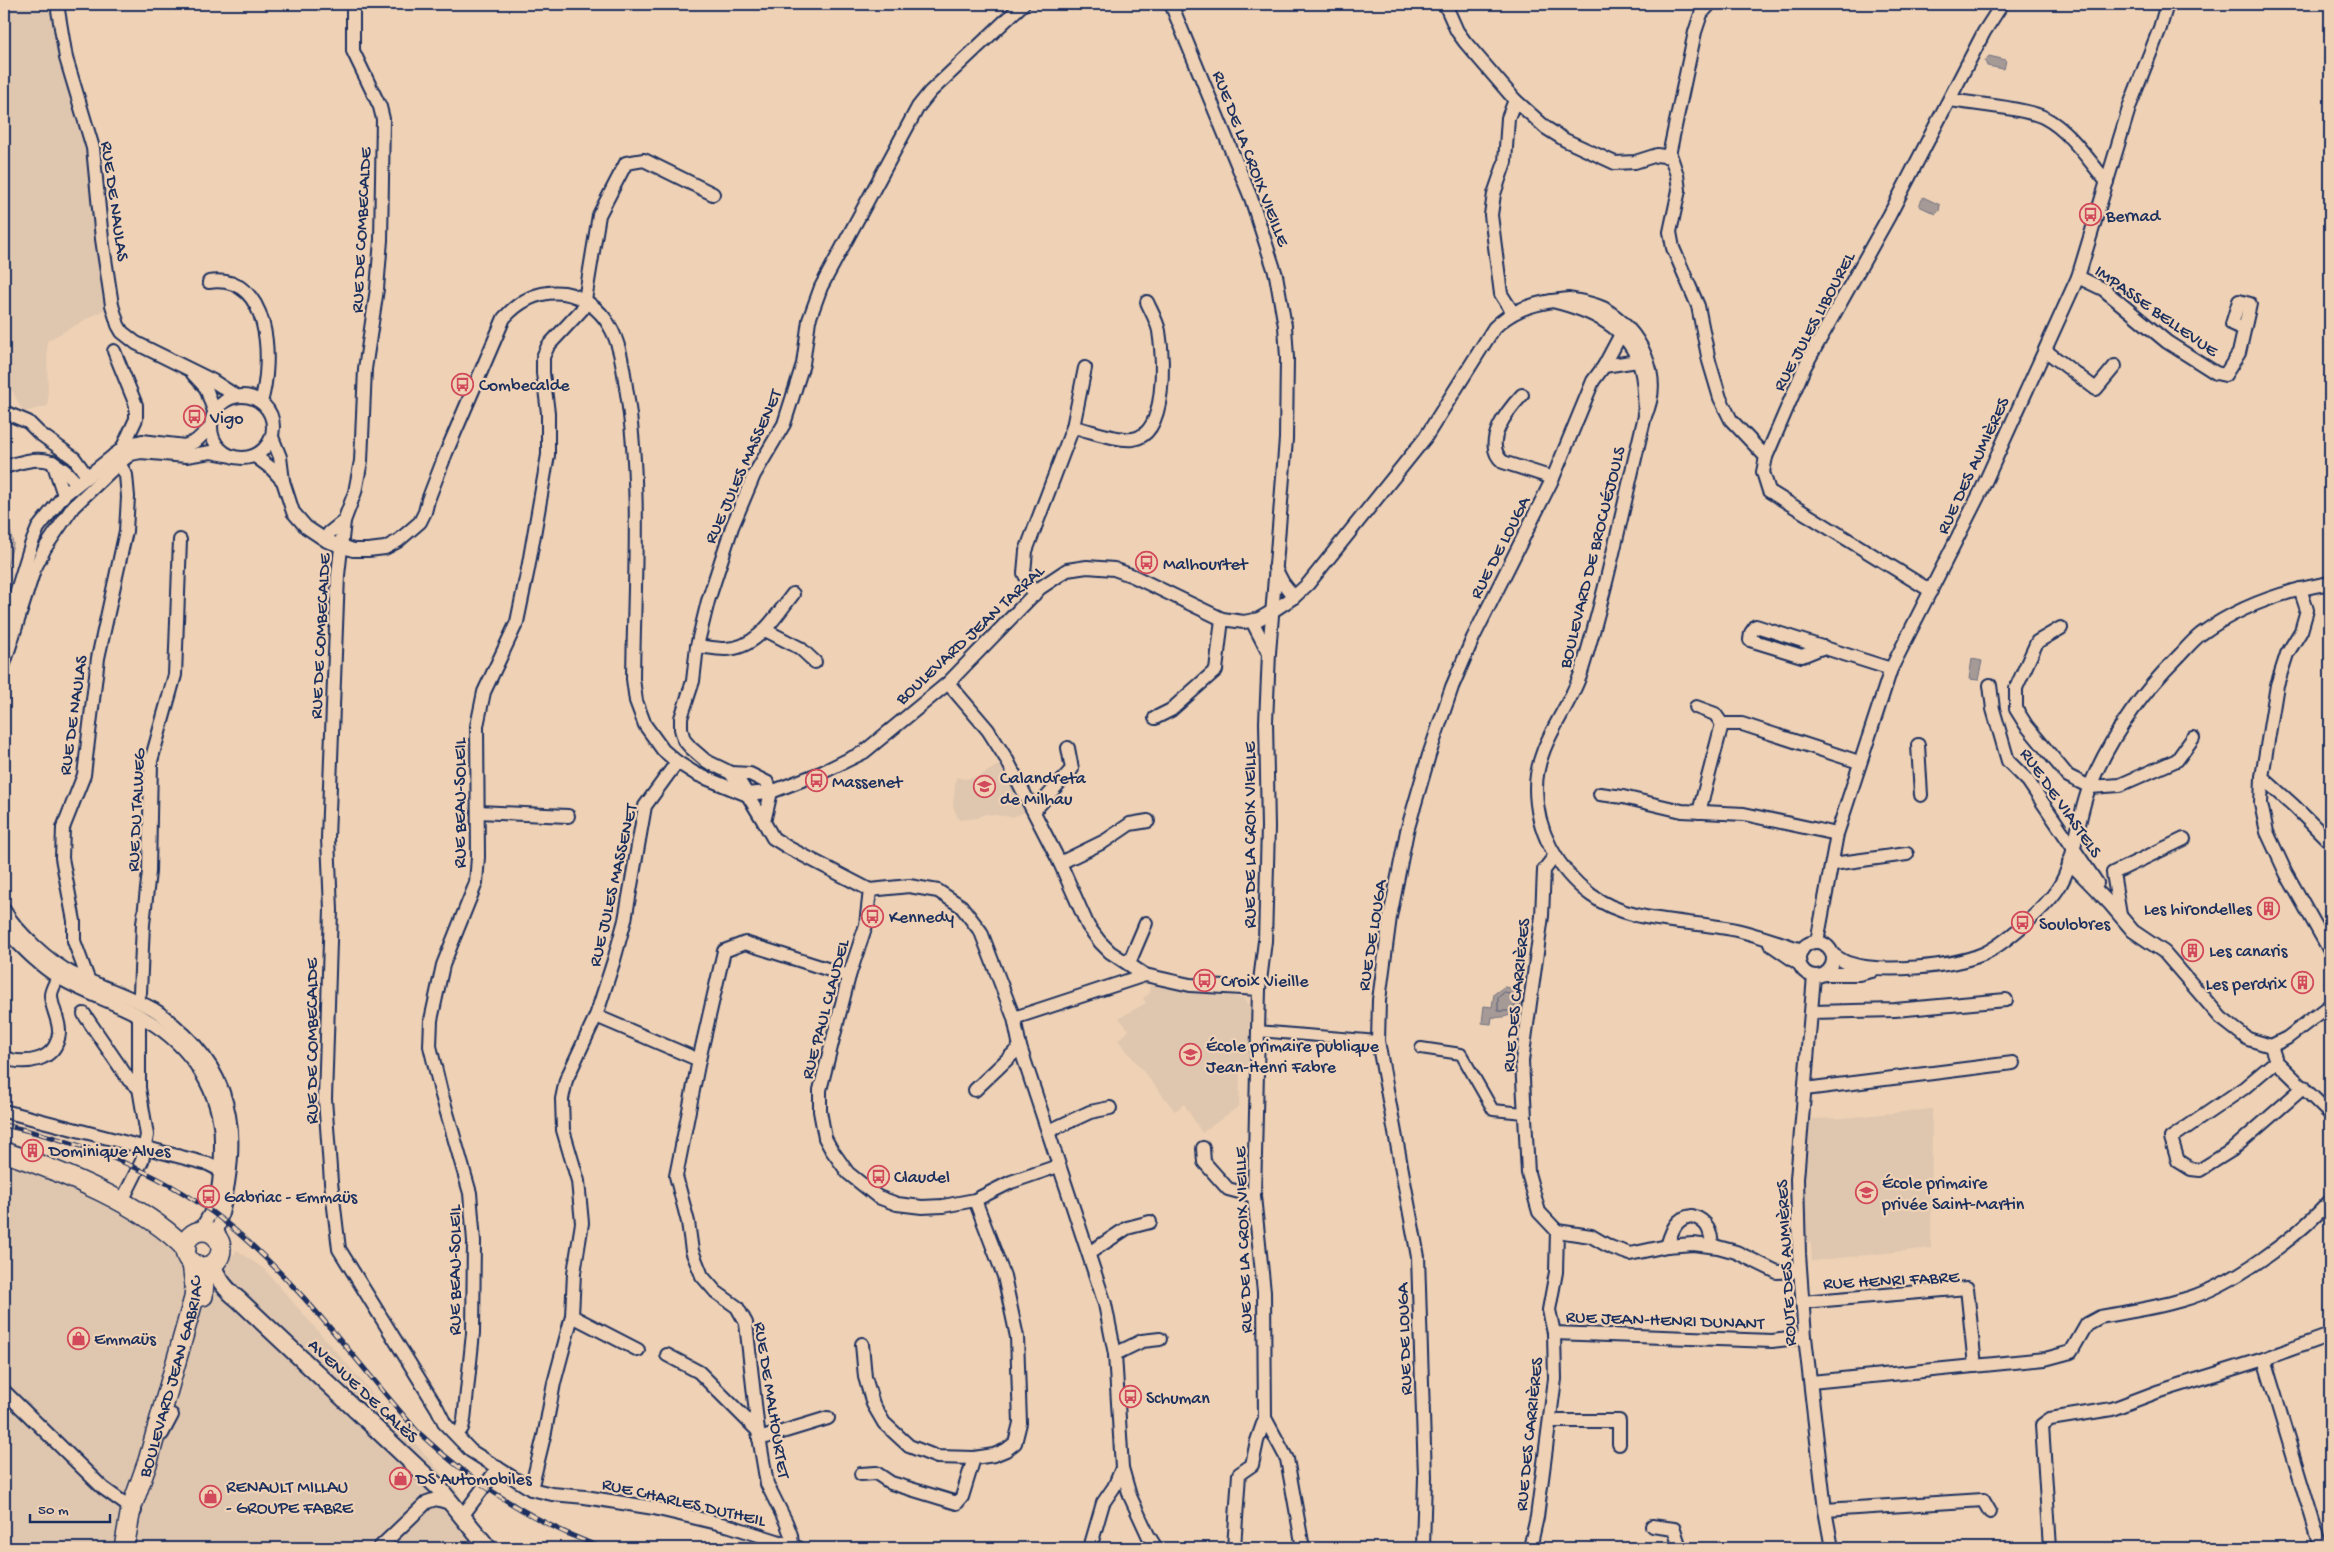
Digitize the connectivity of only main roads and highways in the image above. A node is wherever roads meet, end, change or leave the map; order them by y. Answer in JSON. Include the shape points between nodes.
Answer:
{"nodes":[{"id":1,"x":4,"y":1152,"type":"edge"},
{"id":2,"x":201,"y":1250,"type":"junction"},
{"id":3,"x":124,"y":1548,"type":"edge"},
{"id":4,"x":134,"y":1548,"type":"edge"}],
"edges":[{"from":1,"to":2,"type":"main road","via":[[75,1179]]},
{"from":2,"to":3,"type":"main road","name":"BOULEVARD JEAN GABRIAC","via":[[194,1298]]},
{"from":2,"to":4,"type":"main road","name":"BOULEVARD JEAN GABRIAC","via":[[204,1279],[200,1312],[143,1506]]}]}
